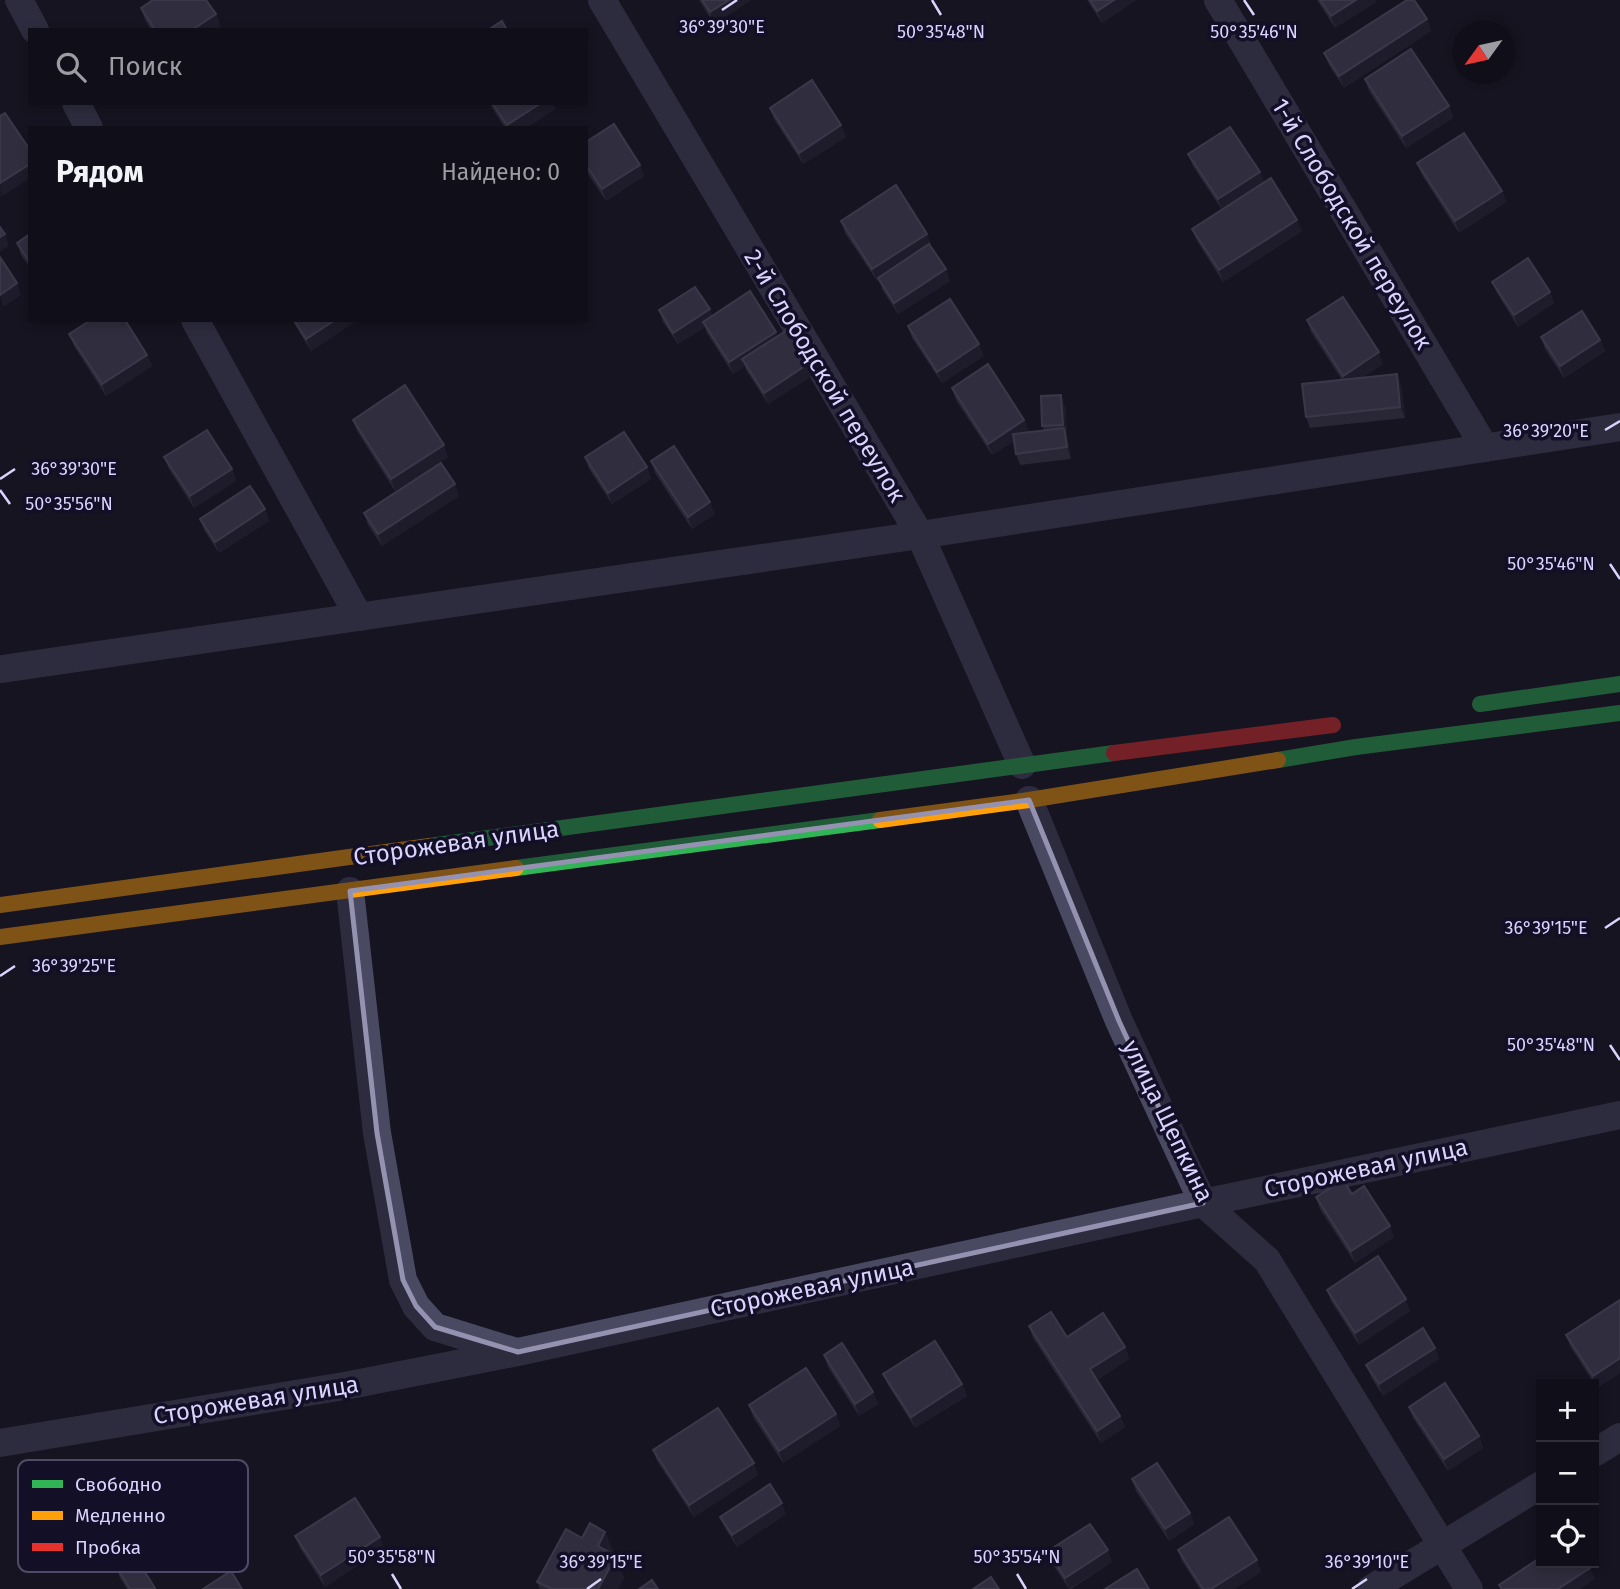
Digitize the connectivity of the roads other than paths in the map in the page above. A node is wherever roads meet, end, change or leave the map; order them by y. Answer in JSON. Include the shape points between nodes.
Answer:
{"nodes":[{"id":1,"x":19,"y":0,"type":"edge"},
{"id":2,"x":602,"y":0,"type":"edge"},
{"id":3,"x":1218,"y":0,"type":"edge"},
{"id":4,"x":34,"y":28,"type":"edge"},
{"id":5,"x":77,"y":105,"type":"edge"},
{"id":6,"x":88,"y":126,"type":"edge"},
{"id":7,"x":196,"y":322,"type":"edge"},
{"id":8,"x":1620,"y":427,"type":"edge"},
{"id":9,"x":1485,"y":448,"type":"junction"},
{"id":10,"x":920,"y":535,"type":"junction"},
{"id":11,"x":359,"y":617,"type":"junction"},
{"id":12,"x":1,"y":675,"type":"edge"},
{"id":13,"x":1620,"y":684,"type":"edge"},
{"id":14,"x":1471,"y":706,"type":"dead end"},
{"id":15,"x":1620,"y":713,"type":"edge"},
{"id":16,"x":1349,"y":723,"type":"dead end"},
{"id":17,"x":1023,"y":765,"type":"junction"},
{"id":18,"x":1029,"y":800,"type":"junction"},
{"id":19,"x":350,"y":891,"type":"junction"},
{"id":20,"x":0,"y":905,"type":"edge"},
{"id":21,"x":0,"y":937,"type":"edge"},
{"id":22,"x":1620,"y":1115,"type":"edge"},
{"id":23,"x":1203,"y":1203,"type":"junction"},
{"id":24,"x":518,"y":1352,"type":"junction"},
{"id":25,"x":1620,"y":1437,"type":"edge"},
{"id":26,"x":0,"y":1443,"type":"edge"},
{"id":27,"x":1599,"y":1450,"type":"edge"},
{"id":28,"x":1536,"y":1488,"type":"edge"},
{"id":29,"x":1442,"y":1546,"type":"junction"},
{"id":30,"x":1371,"y":1589,"type":"edge"},
{"id":31,"x":1469,"y":1589,"type":"edge"}],
"edges":[{"from":1,"to":4,"type":"street"},
{"from":2,"to":10,"type":"street","name":"2-й Слободской переулок"},
{"from":3,"to":9,"type":"street","name":"1-й Слободской переулок"},
{"from":5,"to":6,"type":"street"},
{"from":7,"to":11,"type":"street"},
{"from":8,"to":9,"type":"street"},
{"from":9,"to":10,"type":"street"},
{"from":10,"to":11,"type":"street"},
{"from":10,"to":17,"type":"street","name":"2-й Слободской переулок"},
{"from":11,"to":12,"type":"street"},
{"from":13,"to":14,"type":"main road"},
{"from":15,"to":18,"type":"main road","name":"Сторожевая улица","via":[[1356,747]]},
{"from":16,"to":17,"type":"main road","name":"Сторожевая улица"},
{"from":17,"to":20,"type":"main road","name":"Сторожевая улица"},
{"from":18,"to":19,"type":"main road","name":"Сторожевая улица"},
{"from":18,"to":23,"type":"street","name":"улица Щепкина","via":[[1119,1021]]},
{"from":19,"to":21,"type":"main road","name":"Сторожевая улица"},
{"from":19,"to":24,"type":"street","via":[[377,1133],[403,1280],[416,1306],[435,1327]]},
{"from":22,"to":23,"type":"street","name":"Сторожевая улица"},
{"from":23,"to":24,"type":"street","name":"Сторожевая улица"},
{"from":23,"to":29,"type":"street","name":"улица Щепкина","via":[[1267,1260]]},
{"from":24,"to":26,"type":"street","name":"Сторожевая улица"},
{"from":25,"to":27,"type":"street"},
{"from":28,"to":29,"type":"street"},
{"from":29,"to":30,"type":"street"},
{"from":29,"to":31,"type":"street","name":"улица Щепкина"}]}
